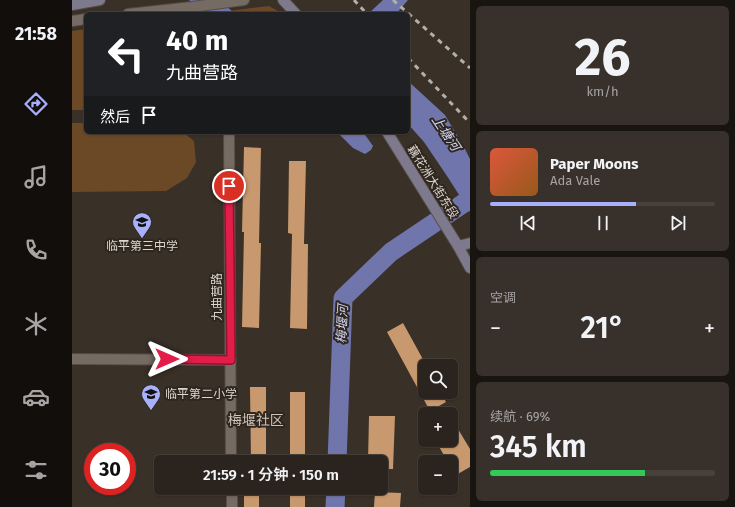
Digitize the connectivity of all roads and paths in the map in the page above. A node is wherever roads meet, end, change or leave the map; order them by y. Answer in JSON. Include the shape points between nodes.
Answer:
{"nodes":[{"id":1,"x":100,"y":0,"type":"edge"},
{"id":2,"x":244,"y":0,"type":"edge"},
{"id":3,"x":283,"y":0,"type":"edge"},
{"id":4,"x":72,"y":5,"type":"edge"},
{"id":5,"x":146,"y":12,"type":"edge"},
{"id":6,"x":294,"y":12,"type":"edge"},
{"id":7,"x":84,"y":19,"type":"edge"},
{"id":8,"x":72,"y":21,"type":"edge"},
{"id":9,"x":229,"y":134,"type":"edge"},
{"id":10,"x":388,"y":134,"type":"edge"},
{"id":11,"x":470,"y":243,"type":"edge"},
{"id":12,"x":458,"y":246,"type":"junction"},
{"id":13,"x":470,"y":268,"type":"edge"},
{"id":14,"x":72,"y":359,"type":"edge"},
{"id":15,"x":231,"y":360,"type":"junction"},
{"id":16,"x":231,"y":455,"type":"edge"},
{"id":17,"x":232,"y":495,"type":"edge"},
{"id":18,"x":232,"y":507,"type":"edge"}],
"edges":[{"from":1,"to":4,"type":"street"},
{"from":2,"to":5,"type":"street"},
{"from":3,"to":6,"type":"street"},
{"from":7,"to":8,"type":"street"},
{"from":9,"to":15,"type":"street","name":"九曲营路"},
{"from":10,"to":12,"type":"street","name":"藕花洲大街东段"},
{"from":11,"to":12,"type":"street"},
{"from":12,"to":13,"type":"street","name":"藕花洲大街东段"},
{"from":14,"to":15,"type":"street"},
{"from":15,"to":16,"type":"street","name":"九曲营路"},
{"from":17,"to":18,"type":"street"}]}
